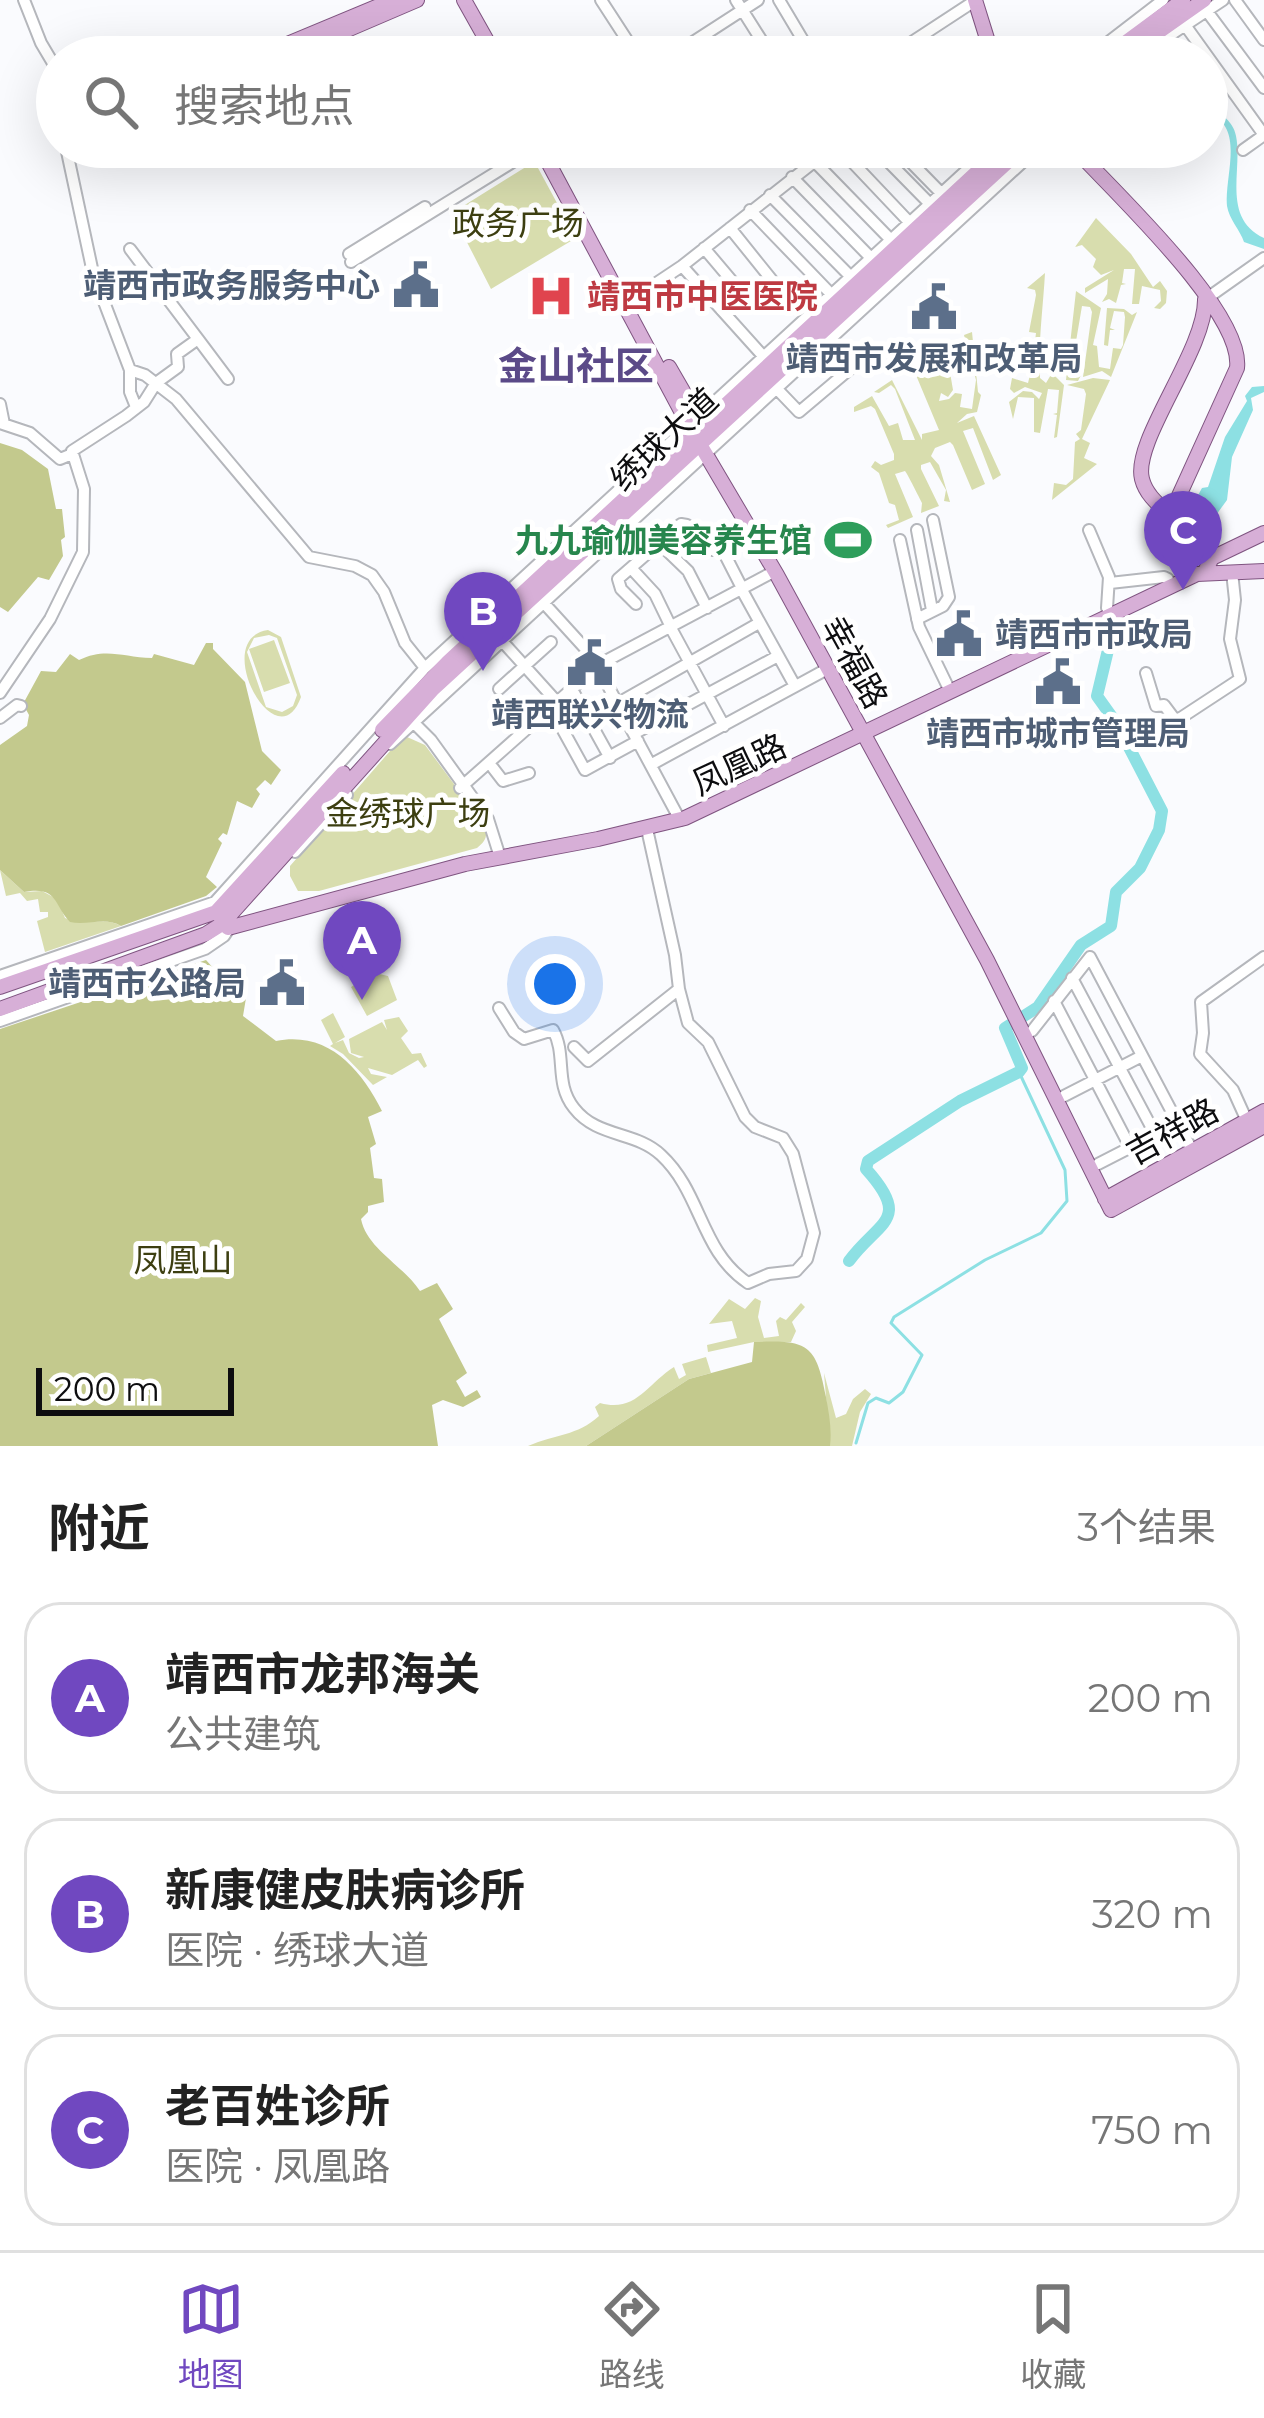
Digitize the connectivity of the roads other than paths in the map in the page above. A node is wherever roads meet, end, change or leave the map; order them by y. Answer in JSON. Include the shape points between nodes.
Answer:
{"nodes":[{"id":1,"x":24,"y":0,"type":"edge"},
{"id":2,"x":393,"y":0,"type":"edge"},
{"id":3,"x":417,"y":0,"type":"edge"},
{"id":4,"x":460,"y":0,"type":"edge"},
{"id":5,"x":602,"y":0,"type":"edge"},
{"id":6,"x":762,"y":0,"type":"edge"},
{"id":7,"x":779,"y":0,"type":"edge"},
{"id":8,"x":1163,"y":0,"type":"edge"},
{"id":9,"x":1183,"y":0,"type":"edge"},
{"id":10,"x":1223,"y":0,"type":"edge"},
{"id":11,"x":1234,"y":0,"type":"edge"},
{"id":12,"x":971,"y":1,"type":"edge"},
{"id":13,"x":1205,"y":5,"type":"edge"},
{"id":14,"x":742,"y":9,"type":"edge"},
{"id":15,"x":1185,"y":25,"type":"junction"},
{"id":16,"x":1150,"y":26,"type":"junction"},
{"id":17,"x":38,"y":36,"type":"edge"},
{"id":18,"x":306,"y":36,"type":"edge"},
{"id":19,"x":333,"y":36,"type":"edge"},
{"id":20,"x":480,"y":36,"type":"edge"},
{"id":21,"x":625,"y":36,"type":"edge"},
{"id":22,"x":702,"y":36,"type":"edge"},
{"id":23,"x":708,"y":36,"type":"edge"},
{"id":24,"x":759,"y":36,"type":"edge"},
{"id":25,"x":800,"y":36,"type":"edge"},
{"id":26,"x":920,"y":36,"type":"edge"},
{"id":27,"x":984,"y":36,"type":"edge"},
{"id":28,"x":1134,"y":36,"type":"edge"},
{"id":29,"x":1134,"y":36,"type":"edge"},
{"id":30,"x":1146,"y":36,"type":"edge"},
{"id":31,"x":1193,"y":36,"type":"edge"},
{"id":32,"x":1227,"y":36,"type":"edge"},
{"id":33,"x":1228,"y":37,"type":"edge"},
{"id":34,"x":1264,"y":40,"type":"edge"},
{"id":35,"x":1228,"y":85,"type":"edge"},
{"id":36,"x":1264,"y":88,"type":"edge"},
{"id":37,"x":1243,"y":150,"type":"dead end"},
{"id":38,"x":70,"y":168,"type":"edge"},
{"id":39,"x":493,"y":168,"type":"edge"},
{"id":40,"x":506,"y":168,"type":"edge"},
{"id":41,"x":553,"y":168,"type":"edge"},
{"id":42,"x":554,"y":168,"type":"edge"},
{"id":43,"x":804,"y":168,"type":"edge"},
{"id":44,"x":821,"y":168,"type":"edge"},
{"id":45,"x":853,"y":168,"type":"edge"},
{"id":46,"x":902,"y":168,"type":"edge"},
{"id":47,"x":914,"y":168,"type":"edge"},
{"id":48,"x":970,"y":168,"type":"edge"},
{"id":49,"x":977,"y":168,"type":"edge"},
{"id":50,"x":1003,"y":168,"type":"edge"},
{"id":51,"x":1009,"y":168,"type":"edge"},
{"id":52,"x":1097,"y":168,"type":"edge"},
{"id":53,"x":792,"y":177,"type":"junction"},
{"id":54,"x":770,"y":195,"type":"junction"},
{"id":55,"x":940,"y":197,"type":"junction"},
{"id":56,"x":750,"y":209,"type":"junction"},
{"id":57,"x":964,"y":212,"type":"junction"},
{"id":58,"x":910,"y":223,"type":"junction"},
{"id":59,"x":730,"y":228,"type":"junction"},
{"id":60,"x":892,"y":242,"type":"junction"},
{"id":61,"x":704,"y":248,"type":"junction"},
{"id":62,"x":130,"y":249,"type":"dead end"},
{"id":63,"x":871,"y":258,"type":"junction"},
{"id":64,"x":1264,"y":258,"type":"edge"},
{"id":65,"x":682,"y":266,"type":"junction"},
{"id":66,"x":851,"y":277,"type":"junction"},
{"id":67,"x":775,"y":284,"type":"dead end"},
{"id":68,"x":737,"y":287,"type":"dead end"},
{"id":69,"x":1204,"y":289,"type":"junction"},
{"id":70,"x":831,"y":294,"type":"junction"},
{"id":71,"x":631,"y":300,"type":"junction"},
{"id":72,"x":198,"y":339,"type":"junction"},
{"id":73,"x":765,"y":358,"type":"junction"},
{"id":74,"x":850,"y":369,"type":"dead end"},
{"id":75,"x":130,"y":370,"type":"junction"},
{"id":76,"x":228,"y":379,"type":"dead end"},
{"id":77,"x":156,"y":383,"type":"junction"},
{"id":78,"x":775,"y":384,"type":"junction"},
{"id":79,"x":0,"y":404,"type":"edge"},
{"id":80,"x":136,"y":407,"type":"junction"},
{"id":81,"x":2,"y":424,"type":"edge"},
{"id":82,"x":696,"y":436,"type":"junction"},
{"id":83,"x":72,"y":454,"type":"junction"},
{"id":84,"x":641,"y":511,"type":"junction"},
{"id":85,"x":624,"y":513,"type":"junction"},
{"id":86,"x":933,"y":520,"type":"dead end"},
{"id":87,"x":917,"y":530,"type":"dead end"},
{"id":88,"x":1090,"y":530,"type":"dead end"},
{"id":89,"x":752,"y":532,"type":"junction"},
{"id":90,"x":1174,"y":533,"type":"junction"},
{"id":91,"x":1264,"y":535,"type":"edge"},
{"id":92,"x":900,"y":540,"type":"dead end"},
{"id":93,"x":660,"y":544,"type":"junction"},
{"id":94,"x":579,"y":547,"type":"junction"},
{"id":95,"x":721,"y":547,"type":"junction"},
{"id":96,"x":631,"y":568,"type":"junction"},
{"id":97,"x":1264,"y":568,"type":"edge"},
{"id":98,"x":1201,"y":570,"type":"junction"},
{"id":99,"x":1232,"y":572,"type":"junction"},
{"id":100,"x":776,"y":573,"type":"junction"},
{"id":101,"x":743,"y":590,"type":"junction"},
{"id":102,"x":541,"y":600,"type":"junction"},
{"id":103,"x":1112,"y":601,"type":"junction"},
{"id":104,"x":636,"y":604,"type":"dead end"},
{"id":105,"x":707,"y":608,"type":"junction"},
{"id":106,"x":932,"y":610,"type":"junction"},
{"id":107,"x":494,"y":611,"type":"junction"},
{"id":108,"x":917,"y":619,"type":"junction"},
{"id":109,"x":759,"y":623,"type":"junction"},
{"id":110,"x":672,"y":628,"type":"junction"},
{"id":111,"x":500,"y":637,"type":"junction"},
{"id":112,"x":551,"y":642,"type":"dead end"},
{"id":113,"x":778,"y":656,"type":"junction"},
{"id":114,"x":691,"y":663,"type":"junction"},
{"id":115,"x":473,"y":666,"type":"junction"},
{"id":116,"x":523,"y":666,"type":"junction"},
{"id":117,"x":425,"y":668,"type":"junction"},
{"id":118,"x":456,"y":668,"type":"junction"},
{"id":119,"x":599,"y":668,"type":"junction"},
{"id":120,"x":829,"y":668,"type":"junction"},
{"id":121,"x":1146,"y":673,"type":"dead end"},
{"id":122,"x":795,"y":686,"type":"junction"},
{"id":123,"x":948,"y":687,"type":"junction"},
{"id":124,"x":499,"y":689,"type":"dead end"},
{"id":125,"x":0,"y":693,"type":"edge"},
{"id":126,"x":574,"y":693,"type":"junction"},
{"id":127,"x":708,"y":694,"type":"junction"},
{"id":128,"x":620,"y":702,"type":"junction"},
{"id":129,"x":21,"y":706,"type":"dead end"},
{"id":130,"x":555,"y":707,"type":"junction"},
{"id":131,"x":0,"y":718,"type":"edge"},
{"id":132,"x":412,"y":725,"type":"junction"},
{"id":133,"x":724,"y":726,"type":"junction"},
{"id":134,"x":865,"y":729,"type":"junction"},
{"id":135,"x":637,"y":737,"type":"junction"},
{"id":136,"x":610,"y":758,"type":"junction"},
{"id":137,"x":654,"y":763,"type":"junction"},
{"id":138,"x":493,"y":768,"type":"junction"},
{"id":139,"x":530,"y":773,"type":"dead end"},
{"id":140,"x":325,"y":785,"type":"junction"},
{"id":141,"x":464,"y":789,"type":"junction"},
{"id":142,"x":681,"y":817,"type":"junction"},
{"id":143,"x":647,"y":829,"type":"junction"},
{"id":144,"x":497,"y":855,"type":"junction"},
{"id":145,"x":225,"y":918,"type":"junction"},
{"id":146,"x":1264,"y":957,"type":"edge"},
{"id":147,"x":84,"y":960,"type":"junction"},
{"id":148,"x":34,"y":970,"type":"junction"},
{"id":149,"x":1072,"y":978,"type":"junction"},
{"id":150,"x":4,"y":980,"type":"edge"},
{"id":151,"x":89,"y":984,"type":"junction"},
{"id":152,"x":679,"y":989,"type":"junction"},
{"id":153,"x":1054,"y":1001,"type":"junction"},
{"id":154,"x":500,"y":1007,"type":"dead end"},
{"id":155,"x":0,"y":1009,"type":"edge"},
{"id":156,"x":0,"y":1021,"type":"edge"},
{"id":157,"x":1027,"y":1027,"type":"junction"},
{"id":158,"x":574,"y":1047,"type":"dead end"},
{"id":159,"x":1142,"y":1056,"type":"junction"},
{"id":160,"x":1118,"y":1069,"type":"junction"},
{"id":161,"x":1096,"y":1079,"type":"junction"},
{"id":162,"x":1064,"y":1096,"type":"junction"},
{"id":163,"x":1264,"y":1111,"type":"edge"},
{"id":164,"x":1178,"y":1123,"type":"junction"},
{"id":165,"x":1264,"y":1126,"type":"edge"},
{"id":166,"x":1247,"y":1128,"type":"junction"},
{"id":167,"x":1154,"y":1134,"type":"junction"},
{"id":168,"x":1130,"y":1147,"type":"junction"},
{"id":169,"x":1192,"y":1150,"type":"junction"},
{"id":170,"x":1098,"y":1164,"type":"junction"},
{"id":171,"x":1112,"y":1202,"type":"junction"}],
"edges":[{"from":1,"to":17,"type":"street"},
{"from":2,"to":18,"type":"main road"},
{"from":3,"to":19,"type":"main road"},
{"from":4,"to":20,"type":"main road"},
{"from":5,"to":21,"type":"street"},
{"from":6,"to":14,"type":"street"},
{"from":7,"to":25,"type":"street"},
{"from":8,"to":16,"type":"street"},
{"from":9,"to":16,"type":"main road"},
{"from":10,"to":13,"type":"street"},
{"from":11,"to":34,"type":"street"},
{"from":12,"to":26,"type":"street"},
{"from":12,"to":27,"type":"main road"},
{"from":13,"to":15,"type":"street"},
{"from":13,"to":16,"type":"main road"},
{"from":13,"to":32,"type":"street"},
{"from":14,"to":22,"type":"street"},
{"from":14,"to":23,"type":"street"},
{"from":14,"to":24,"type":"street"},
{"from":15,"to":16,"type":"street"},
{"from":15,"to":31,"type":"street"},
{"from":16,"to":28,"type":"main road"},
{"from":16,"to":29,"type":"street"},
{"from":16,"to":30,"type":"street"},
{"from":33,"to":36,"type":"street"},
{"from":35,"to":37,"type":"street","via":[[1264,135]]},
{"from":38,"to":75,"type":"street","via":[[93,273]]},
{"from":39,"to":40,"type":"street","via":[[350,258]]},
{"from":41,"to":82,"type":"main road","name":"幸福路"},
{"from":42,"to":71,"type":"main road","name":"幸福路"},
{"from":43,"to":53,"type":"street"},
{"from":44,"to":60,"type":"street"},
{"from":45,"to":58,"type":"street"},
{"from":46,"to":55,"type":"street"},
{"from":47,"to":55,"type":"street"},
{"from":48,"to":55,"type":"street"},
{"from":49,"to":55,"type":"main road","name":"绣球大道"},
{"from":50,"to":57,"type":"main road","name":"绣球大道"},
{"from":51,"to":57,"type":"street"},
{"from":52,"to":69,"type":"main road"},
{"from":53,"to":54,"type":"street"},
{"from":53,"to":63,"type":"street"},
{"from":54,"to":56,"type":"street"},
{"from":54,"to":66,"type":"street"},
{"from":55,"to":58,"type":"street"},
{"from":55,"to":60,"type":"main road","name":"绣球大道"},
{"from":56,"to":59,"type":"street"},
{"from":56,"to":70,"type":"street"},
{"from":57,"to":78,"type":"main road","name":"绣球大道"},
{"from":58,"to":60,"type":"street"},
{"from":59,"to":61,"type":"street"},
{"from":59,"to":67,"type":"street"},
{"from":60,"to":63,"type":"street"},
{"from":60,"to":73,"type":"main road","name":"绣球大道"},
{"from":61,"to":65,"type":"street"},
{"from":61,"to":68,"type":"street"},
{"from":62,"to":72,"type":"street"},
{"from":63,"to":66,"type":"street"},
{"from":64,"to":69,"type":"street"},
{"from":65,"to":71,"type":"street"},
{"from":65,"to":73,"type":"street"},
{"from":66,"to":70,"type":"street"},
{"from":69,"to":90,"type":"main road","via":[[1239,361]]},
{"from":69,"to":90,"type":"main road","via":[[1134,473],[1142,499]]},
{"from":70,"to":73,"type":"street"},
{"from":71,"to":82,"type":"main road","name":"幸福路"},
{"from":72,"to":76,"type":"street"},
{"from":72,"to":77,"type":"street"},
{"from":73,"to":82,"type":"main road","name":"绣球大道"},
{"from":74,"to":78,"type":"street","via":[[799,412]]},
{"from":75,"to":77,"type":"street"},
{"from":75,"to":80,"type":"street"},
{"from":77,"to":80,"type":"street"},
{"from":77,"to":117,"type":"street","via":[[309,557],[372,575]]},
{"from":78,"to":82,"type":"main road","name":"绣球大道"},
{"from":79,"to":81,"type":"street"},
{"from":80,"to":83,"type":"street"},
{"from":81,"to":83,"type":"street","via":[[30,433],[60,459]]},
{"from":82,"to":84,"type":"street"},
{"from":82,"to":85,"type":"main road","name":"绣球大道"},
{"from":82,"to":89,"type":"main road","name":"幸福路"},
{"from":82,"to":94,"type":"main road","name":"绣球大道","via":[[620,494]]},
{"from":82,"to":134,"type":"main road","name":"幸福路"},
{"from":83,"to":125,"type":"street","via":[[84,489],[82,556]]},
{"from":84,"to":85,"type":"street"},
{"from":84,"to":94,"type":"street"},
{"from":85,"to":94,"type":"main road","name":"绣球大道"},
{"from":86,"to":106,"type":"street","via":[[949,597]]},
{"from":87,"to":106,"type":"street"},
{"from":88,"to":103,"type":"street"},
{"from":89,"to":95,"type":"street"},
{"from":89,"to":100,"type":"main road","name":"幸福路"},
{"from":90,"to":98,"type":"main road"},
{"from":91,"to":98,"type":"main road"},
{"from":92,"to":108,"type":"street"},
{"from":93,"to":95,"type":"street","via":[[686,524],[708,549]]},
{"from":93,"to":96,"type":"street"},
{"from":93,"to":105,"type":"street","via":[[688,571]]},
{"from":94,"to":102,"type":"main road","name":"绣球大道"},
{"from":94,"to":107,"type":"main road","name":"绣球大道"},
{"from":95,"to":101,"type":"street"},
{"from":96,"to":104,"type":"street","via":[[617,582]]},
{"from":96,"to":110,"type":"street"},
{"from":97,"to":98,"type":"main road","name":"凤凰路"},
{"from":97,"to":99,"type":"main road","name":"凤凰路"},
{"from":98,"to":99,"type":"main road","name":"凤凰路"},
{"from":98,"to":103,"type":"main road","name":"凤凰路"},
{"from":98,"to":103,"type":"main road","name":"凤凰路"},
{"from":99,"to":121,"type":"street","via":[[1238,681],[1176,721],[1156,706]]},
{"from":100,"to":101,"type":"street"},
{"from":100,"to":120,"type":"main road","name":"幸福路"},
{"from":101,"to":105,"type":"street"},
{"from":101,"to":109,"type":"street"},
{"from":101,"to":110,"type":"street"},
{"from":102,"to":111,"type":"main road","name":"绣球大道"},
{"from":102,"to":119,"type":"street"},
{"from":103,"to":123,"type":"main road","name":"凤凰路"},
{"from":103,"to":134,"type":"main road","name":"凤凰路"},
{"from":105,"to":110,"type":"street"},
{"from":106,"to":108,"type":"street"},
{"from":107,"to":117,"type":"street"},
{"from":107,"to":140,"type":"main road","name":"绣球大道"},
{"from":108,"to":123,"type":"street"},
{"from":109,"to":113,"type":"street"},
{"from":109,"to":114,"type":"street"},
{"from":110,"to":114,"type":"street"},
{"from":110,"to":119,"type":"street"},
{"from":111,"to":115,"type":"street"},
{"from":111,"to":116,"type":"street"},
{"from":111,"to":118,"type":"main road","name":"绣球大道"},
{"from":112,"to":116,"type":"street"},
{"from":113,"to":122,"type":"street"},
{"from":113,"to":127,"type":"street"},
{"from":114,"to":127,"type":"street"},
{"from":114,"to":128,"type":"street"},
{"from":115,"to":118,"type":"street"},
{"from":115,"to":132,"type":"street"},
{"from":116,"to":124,"type":"street"},
{"from":116,"to":130,"type":"street"},
{"from":117,"to":140,"type":"street"},
{"from":118,"to":145,"type":"main road","name":"绣球大道"},
{"from":119,"to":126,"type":"street"},
{"from":119,"to":128,"type":"street"},
{"from":119,"to":130,"type":"street"},
{"from":119,"to":135,"type":"street"},
{"from":120,"to":122,"type":"street"},
{"from":120,"to":134,"type":"main road","name":"幸福路"},
{"from":122,"to":133,"type":"street"},
{"from":123,"to":134,"type":"main road","name":"凤凰路"},
{"from":126,"to":130,"type":"street"},
{"from":126,"to":136,"type":"street"},
{"from":127,"to":133,"type":"street"},
{"from":127,"to":135,"type":"street"},
{"from":128,"to":135,"type":"street"},
{"from":129,"to":131,"type":"street"},
{"from":130,"to":136,"type":"street","via":[[583,768]]},
{"from":130,"to":138,"type":"street"},
{"from":130,"to":141,"type":"street"},
{"from":132,"to":141,"type":"street"},
{"from":132,"to":145,"type":"street"},
{"from":133,"to":137,"type":"street"},
{"from":134,"to":142,"type":"main road","name":"凤凰路"},
{"from":134,"to":157,"type":"main road","name":"幸福路"},
{"from":135,"to":136,"type":"street"},
{"from":135,"to":137,"type":"street"},
{"from":135,"to":142,"type":"street"},
{"from":137,"to":142,"type":"street"},
{"from":138,"to":139,"type":"street","via":[[503,781]]},
{"from":138,"to":141,"type":"street"},
{"from":140,"to":145,"type":"main road","name":"绣球大道"},
{"from":140,"to":148,"type":"street","via":[[214,902]]},
{"from":141,"to":144,"type":"street","via":[[490,823]]},
{"from":142,"to":143,"type":"main road","name":"凤凰路"},
{"from":142,"to":144,"type":"main road","name":"凤凰路"},
{"from":143,"to":144,"type":"main road","name":"凤凰路"},
{"from":143,"to":152,"type":"street"},
{"from":144,"to":145,"type":"main road","name":"凤凰路"},
{"from":145,"to":147,"type":"main road","name":"绣球大道"},
{"from":145,"to":151,"type":"main road","name":"绣球大道","via":[[206,934]]},
{"from":146,"to":166,"type":"street","via":[[1202,1002],[1200,1054],[1233,1090]]},
{"from":147,"to":148,"type":"main road","name":"绣球大道"},
{"from":147,"to":151,"type":"main road"},
{"from":148,"to":150,"type":"main road","name":"绣球大道"},
{"from":149,"to":153,"type":"street"},
{"from":149,"to":159,"type":"street","via":[[1093,959]]},
{"from":149,"to":160,"type":"street"},
{"from":151,"to":155,"type":"main road","name":"绣球大道"},
{"from":151,"to":156,"type":"street"},
{"from":152,"to":154,"type":"street","via":[[688,1023],[708,1042],[745,1117],[783,1138],[793,1154],[814,1233],[798,1270],[748,1283],[726,1267],[659,1152],[606,1134],[575,1111],[560,1081],[553,1030],[524,1039]]},
{"from":152,"to":158,"type":"street","via":[[588,1061]]},
{"from":153,"to":157,"type":"street"},
{"from":153,"to":161,"type":"street"},
{"from":157,"to":162,"type":"main road","name":"幸福路"},
{"from":157,"to":171,"type":"main road","name":"幸福路"},
{"from":159,"to":160,"type":"street"},
{"from":159,"to":164,"type":"street"},
{"from":160,"to":161,"type":"street"},
{"from":160,"to":167,"type":"street"},
{"from":161,"to":162,"type":"street"},
{"from":161,"to":168,"type":"street"},
{"from":162,"to":170,"type":"main road","name":"幸福路"},
{"from":163,"to":166,"type":"main road","name":"吉祥路"},
{"from":164,"to":167,"type":"street"},
{"from":164,"to":169,"type":"street"},
{"from":165,"to":166,"type":"main road","name":"吉祥路"},
{"from":166,"to":169,"type":"main road","name":"吉祥路"},
{"from":166,"to":171,"type":"main road","name":"吉祥路"},
{"from":167,"to":168,"type":"street"},
{"from":168,"to":170,"type":"street"},
{"from":169,"to":171,"type":"main road","name":"吉祥路"},
{"from":170,"to":171,"type":"main road","name":"幸福路"}]}
